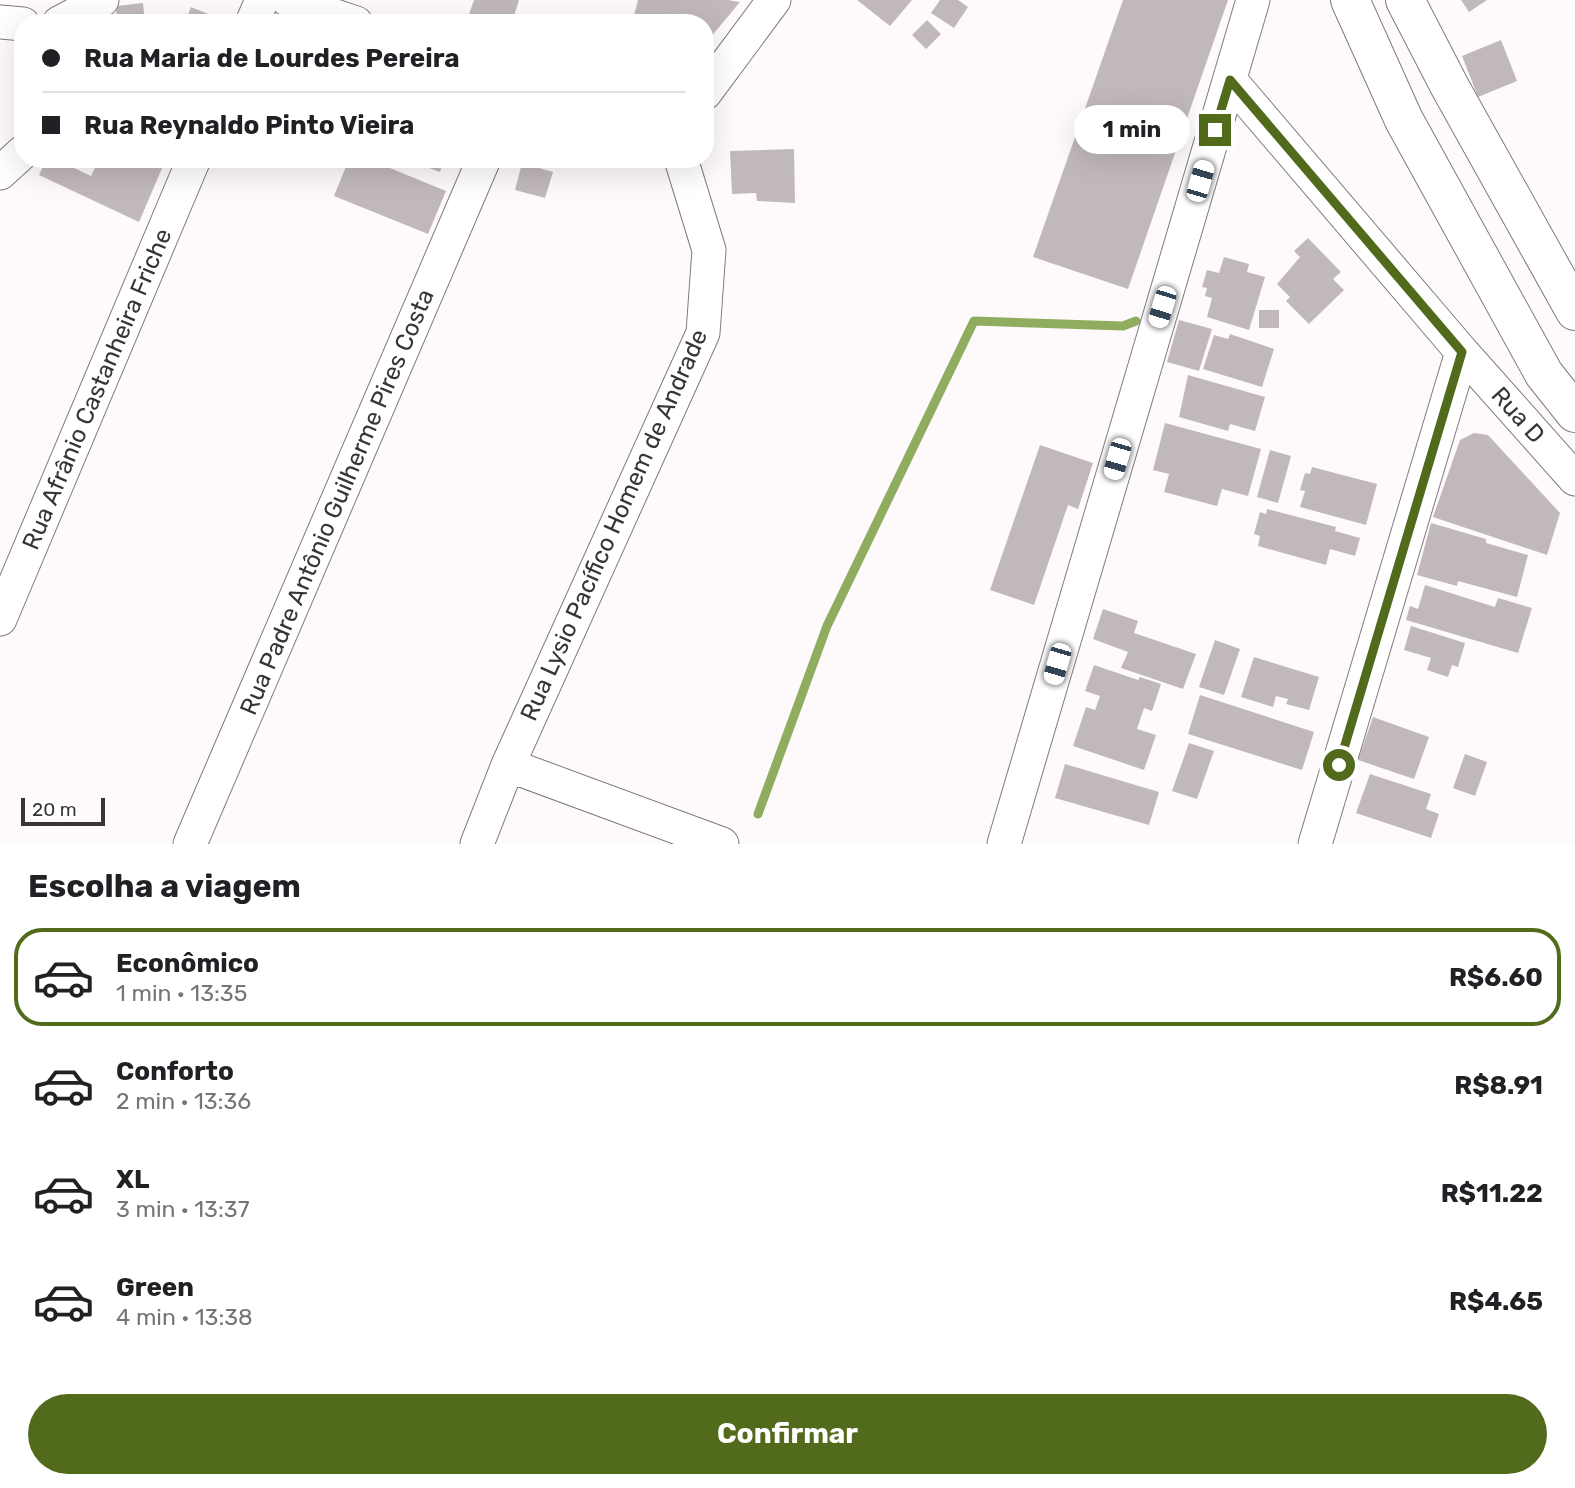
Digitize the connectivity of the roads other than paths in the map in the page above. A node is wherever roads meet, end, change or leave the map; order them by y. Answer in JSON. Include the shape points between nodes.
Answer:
{"nodes":[{"id":1,"x":102,"y":0,"type":"edge"},
{"id":2,"x":288,"y":0,"type":"edge"},
{"id":3,"x":774,"y":0,"type":"edge"},
{"id":4,"x":1253,"y":0,"type":"edge"},
{"id":5,"x":1350,"y":0,"type":"edge"},
{"id":6,"x":1405,"y":0,"type":"edge"},
{"id":7,"x":76,"y":14,"type":"edge"},
{"id":8,"x":329,"y":14,"type":"edge"},
{"id":9,"x":1230,"y":80,"type":"junction"},
{"id":10,"x":714,"y":81,"type":"edge"},
{"id":11,"x":14,"y":160,"type":"edge"},
{"id":12,"x":190,"y":168,"type":"edge"},
{"id":13,"x":480,"y":168,"type":"edge"},
{"id":14,"x":684,"y":168,"type":"edge"},
{"id":15,"x":0,"y":173,"type":"edge"},
{"id":16,"x":1575,"y":311,"type":"edge"},
{"id":17,"x":1462,"y":352,"type":"junction"},
{"id":18,"x":1575,"y":413,"type":"edge"},
{"id":19,"x":1575,"y":478,"type":"edge"},
{"id":20,"x":0,"y":619,"type":"edge"},
{"id":21,"x":508,"y":765,"type":"junction"},
{"id":22,"x":190,"y":844,"type":"edge"},
{"id":23,"x":477,"y":844,"type":"edge"},
{"id":24,"x":722,"y":844,"type":"edge"},
{"id":25,"x":1004,"y":844,"type":"edge"},
{"id":26,"x":1315,"y":844,"type":"edge"}],
"edges":[{"from":1,"to":7,"type":"street"},
{"from":2,"to":8,"type":"street"},
{"from":3,"to":10,"type":"street"},
{"from":4,"to":9,"type":"street"},
{"from":5,"to":18,"type":"street","via":[[1404,120],[1544,374]]},
{"from":6,"to":16,"type":"street"},
{"from":9,"to":17,"type":"street","name":"Rua D"},
{"from":9,"to":25,"type":"street"},
{"from":11,"to":15,"type":"street"},
{"from":12,"to":20,"type":"street","name":"Rua Afrânio Castanheira Friche"},
{"from":13,"to":22,"type":"street","name":"Rua Padre Antônio Guilherme Pires Costa"},
{"from":14,"to":21,"type":"street","name":"Rua Lysio Pacífico Homem de Andrade","via":[[709,250],[703,334]]},
{"from":17,"to":19,"type":"street","name":"Rua D"},
{"from":17,"to":26,"type":"street"},
{"from":21,"to":23,"type":"street","name":"Rua Lysio Pacífico Homem de Andrade"},
{"from":21,"to":24,"type":"street"}]}
